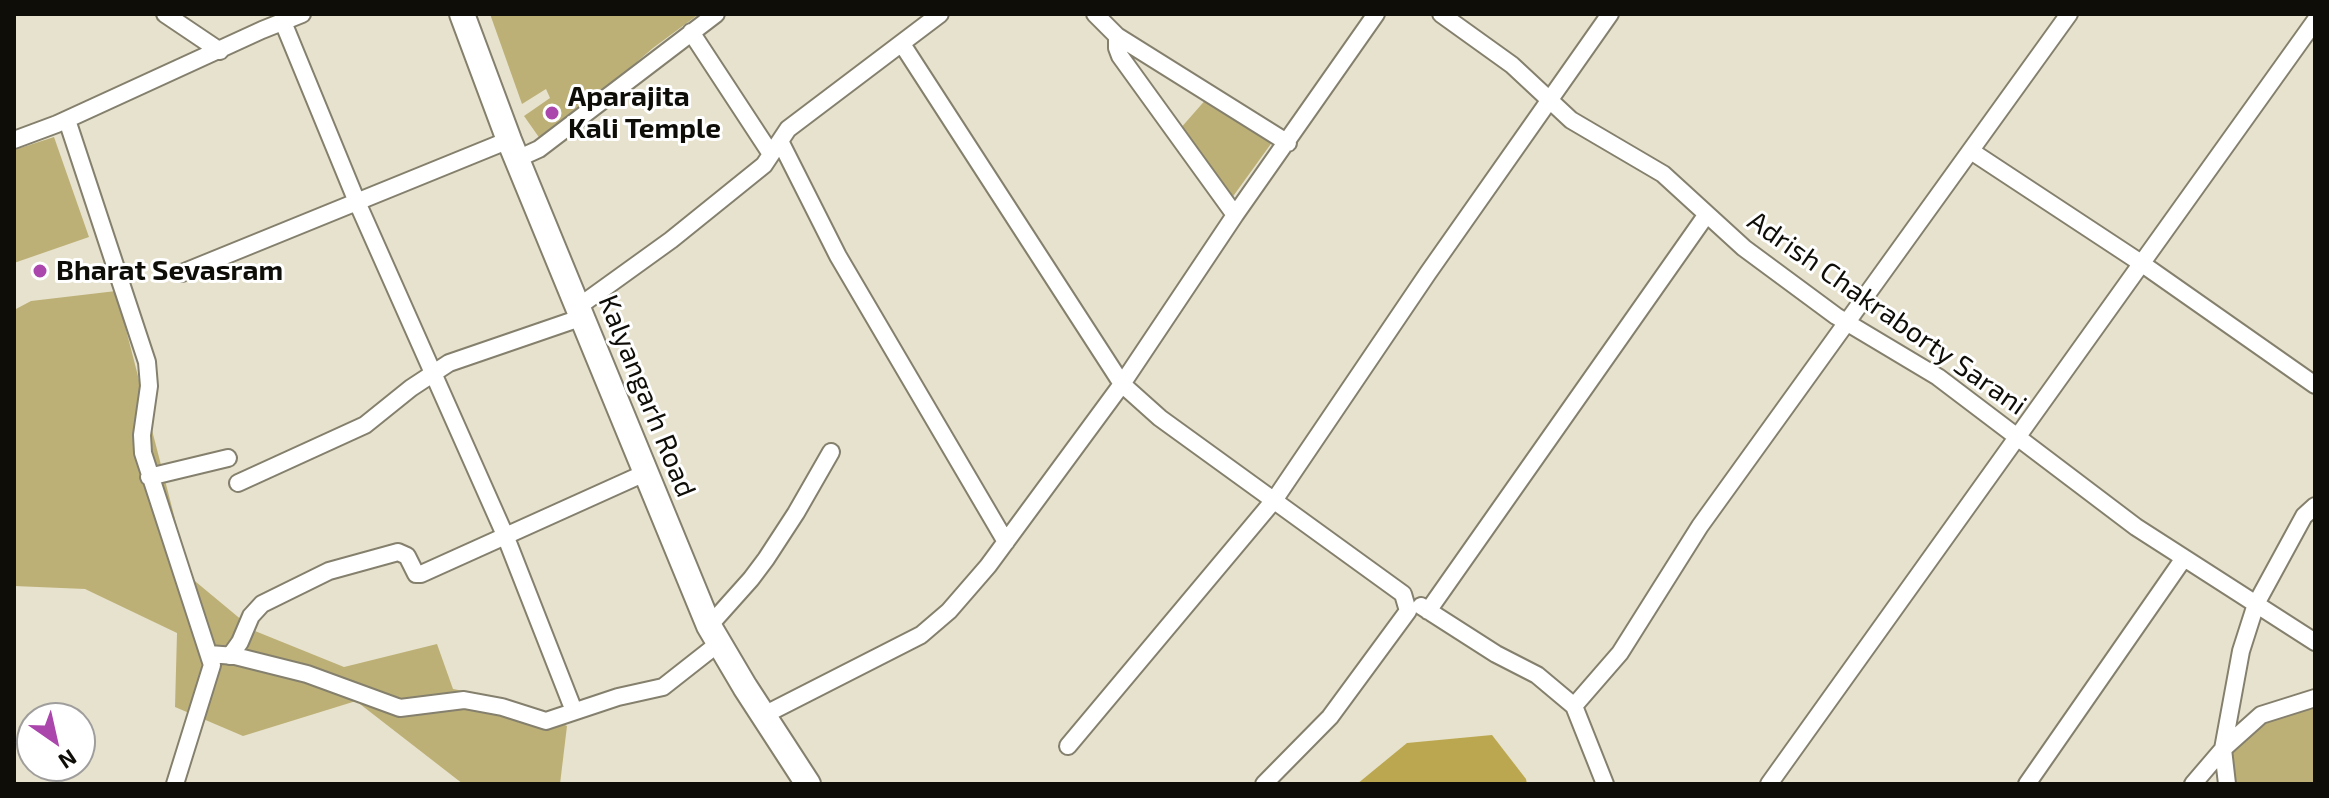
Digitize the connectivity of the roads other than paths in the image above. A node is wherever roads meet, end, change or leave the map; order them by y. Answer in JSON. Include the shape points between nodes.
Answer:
{"nodes":[{"id":1,"x":165,"y":14,"type":"edge"},
{"id":2,"x":302,"y":14,"type":"edge"},
{"id":3,"x":462,"y":14,"type":"edge"},
{"id":4,"x":716,"y":14,"type":"edge"},
{"id":5,"x":940,"y":14,"type":"edge"},
{"id":6,"x":1095,"y":14,"type":"edge"},
{"id":7,"x":1376,"y":14,"type":"edge"},
{"id":8,"x":1441,"y":14,"type":"edge"},
{"id":9,"x":1610,"y":14,"type":"edge"},
{"id":10,"x":2069,"y":14,"type":"edge"},
{"id":11,"x":2315,"y":21,"type":"edge"},
{"id":12,"x":283,"y":22,"type":"junction"},
{"id":13,"x":691,"y":32,"type":"junction"},
{"id":14,"x":1117,"y":36,"type":"junction"},
{"id":15,"x":902,"y":44,"type":"junction"},
{"id":16,"x":220,"y":51,"type":"junction"},
{"id":17,"x":1550,"y":98,"type":"junction"},
{"id":18,"x":67,"y":120,"type":"junction"},
{"id":19,"x":14,"y":140,"type":"edge"},
{"id":20,"x":1288,"y":143,"type":"junction"},
{"id":21,"x":776,"y":148,"type":"junction"},
{"id":22,"x":513,"y":149,"type":"junction"},
{"id":23,"x":1971,"y":151,"type":"junction"},
{"id":24,"x":357,"y":202,"type":"junction"},
{"id":25,"x":1707,"y":214,"type":"junction"},
{"id":26,"x":1235,"y":215,"type":"junction"},
{"id":27,"x":2141,"y":263,"type":"junction"},
{"id":28,"x":182,"y":273,"type":"dead end"},
{"id":29,"x":580,"y":312,"type":"junction"},
{"id":30,"x":1848,"y":323,"type":"junction"},
{"id":31,"x":433,"y":374,"type":"junction"},
{"id":32,"x":2312,"y":378,"type":"edge"},
{"id":33,"x":1122,"y":384,"type":"junction"},
{"id":34,"x":2016,"y":436,"type":"junction"},
{"id":35,"x":831,"y":452,"type":"dead end"},
{"id":36,"x":228,"y":458,"type":"dead end"},
{"id":37,"x":645,"y":473,"type":"junction"},
{"id":38,"x":149,"y":477,"type":"junction"},
{"id":39,"x":238,"y":483,"type":"dead end"},
{"id":40,"x":1275,"y":499,"type":"junction"},
{"id":41,"x":2315,"y":506,"type":"edge"},
{"id":42,"x":505,"y":535,"type":"junction"},
{"id":43,"x":1006,"y":542,"type":"junction"},
{"id":44,"x":2184,"y":558,"type":"junction"},
{"id":45,"x":1403,"y":594,"type":"junction"},
{"id":46,"x":2256,"y":604,"type":"junction"},
{"id":47,"x":1428,"y":611,"type":"junction"},
{"id":48,"x":714,"y":635,"type":"junction"},
{"id":49,"x":2315,"y":642,"type":"edge"},
{"id":50,"x":209,"y":654,"type":"junction"},
{"id":51,"x":230,"y":656,"type":"junction"},
{"id":52,"x":2315,"y":698,"type":"edge"},
{"id":53,"x":1574,"y":706,"type":"junction"},
{"id":54,"x":574,"y":711,"type":"junction"},
{"id":55,"x":764,"y":715,"type":"junction"},
{"id":56,"x":1068,"y":746,"type":"dead end"},
{"id":57,"x":2223,"y":749,"type":"junction"},
{"id":58,"x":175,"y":784,"type":"edge"},
{"id":59,"x":808,"y":784,"type":"edge"},
{"id":60,"x":1264,"y":784,"type":"edge"},
{"id":61,"x":1605,"y":784,"type":"edge"},
{"id":62,"x":1769,"y":784,"type":"edge"},
{"id":63,"x":2027,"y":784,"type":"edge"},
{"id":64,"x":2193,"y":784,"type":"edge"},
{"id":65,"x":2227,"y":784,"type":"edge"}],
"edges":[{"from":1,"to":16,"type":"street"},
{"from":2,"to":12,"type":"street"},
{"from":3,"to":22,"type":"main road","name":"Kalyangarh Road"},
{"from":4,"to":13,"type":"street"},
{"from":5,"to":15,"type":"street"},
{"from":6,"to":14,"type":"street"},
{"from":7,"to":20,"type":"street"},
{"from":8,"to":17,"type":"street","name":"Adrish Chakraborty Sarani"},
{"from":9,"to":17,"type":"street"},
{"from":10,"to":23,"type":"street"},
{"from":11,"to":27,"type":"street"},
{"from":12,"to":16,"type":"street"},
{"from":12,"to":24,"type":"street"},
{"from":13,"to":21,"type":"street"},
{"from":13,"to":22,"type":"street","via":[[539,149]]},
{"from":14,"to":20,"type":"street"},
{"from":14,"to":26,"type":"street","via":[[1120,56]]},
{"from":15,"to":21,"type":"street","via":[[788,129]]},
{"from":15,"to":33,"type":"street"},
{"from":16,"to":18,"type":"street"},
{"from":17,"to":25,"type":"street","name":"Adrish Chakraborty Sarani","via":[[1571,120],[1663,174]]},
{"from":17,"to":40,"type":"street"},
{"from":18,"to":19,"type":"street"},
{"from":18,"to":38,"type":"street","via":[[147,362],[142,435]]},
{"from":20,"to":26,"type":"street"},
{"from":21,"to":29,"type":"street","via":[[764,165]]},
{"from":21,"to":43,"type":"street"},
{"from":22,"to":24,"type":"street"},
{"from":22,"to":29,"type":"main road","name":"Kalyangarh Road"},
{"from":23,"to":27,"type":"street"},
{"from":23,"to":30,"type":"street"},
{"from":24,"to":28,"type":"street"},
{"from":24,"to":31,"type":"street"},
{"from":25,"to":30,"type":"street","name":"Adrish Chakraborty Sarani","via":[[1744,248]]},
{"from":25,"to":47,"type":"street"},
{"from":26,"to":33,"type":"street"},
{"from":27,"to":32,"type":"street"},
{"from":27,"to":34,"type":"street"},
{"from":29,"to":31,"type":"street"},
{"from":29,"to":37,"type":"main road","name":"Kalyangarh Road"},
{"from":30,"to":34,"type":"street","name":"Adrish Chakraborty Sarani","via":[[1938,377]]},
{"from":30,"to":53,"type":"street","via":[[1700,526],[1620,653]]},
{"from":31,"to":39,"type":"street","via":[[365,425]]},
{"from":31,"to":42,"type":"street"},
{"from":33,"to":40,"type":"street","via":[[1160,418]]},
{"from":33,"to":43,"type":"street"},
{"from":34,"to":44,"type":"street","name":"Adrish Chakraborty Sarani"},
{"from":34,"to":62,"type":"street"},
{"from":35,"to":48,"type":"street"},
{"from":36,"to":38,"type":"street"},
{"from":37,"to":42,"type":"street"},
{"from":37,"to":48,"type":"main road","name":"Kalyangarh Road"},
{"from":38,"to":50,"type":"street"},
{"from":40,"to":45,"type":"street"},
{"from":40,"to":56,"type":"street"},
{"from":41,"to":46,"type":"street","via":[[2304,516]]},
{"from":42,"to":51,"type":"street","via":[[421,574],[398,552],[329,571],[262,604]]},
{"from":42,"to":54,"type":"street"},
{"from":43,"to":55,"type":"street","via":[[949,611],[921,635]]},
{"from":44,"to":46,"type":"street","name":"Adrish Chakraborty Sarani"},
{"from":44,"to":63,"type":"street"},
{"from":45,"to":47,"type":"street"},
{"from":45,"to":60,"type":"street","via":[[1408,611],[1400,623],[1330,717]]},
{"from":46,"to":49,"type":"street","name":"Adrish Chakraborty Sarani"},
{"from":46,"to":57,"type":"street","via":[[2241,651]]},
{"from":47,"to":53,"type":"street","via":[[1537,675]]},
{"from":48,"to":54,"type":"street","via":[[663,687]]},
{"from":48,"to":55,"type":"main road","name":"Kalyangarh Road"},
{"from":50,"to":51,"type":"street"},
{"from":50,"to":58,"type":"street","via":[[212,665]]},
{"from":51,"to":54,"type":"street","via":[[307,674],[400,708],[464,700],[546,721]]},
{"from":52,"to":57,"type":"street","via":[[2261,715]]},
{"from":53,"to":61,"type":"street"},
{"from":55,"to":59,"type":"main road","name":"Kalyangarh Road"},
{"from":57,"to":64,"type":"street"},
{"from":57,"to":65,"type":"street"}]}
